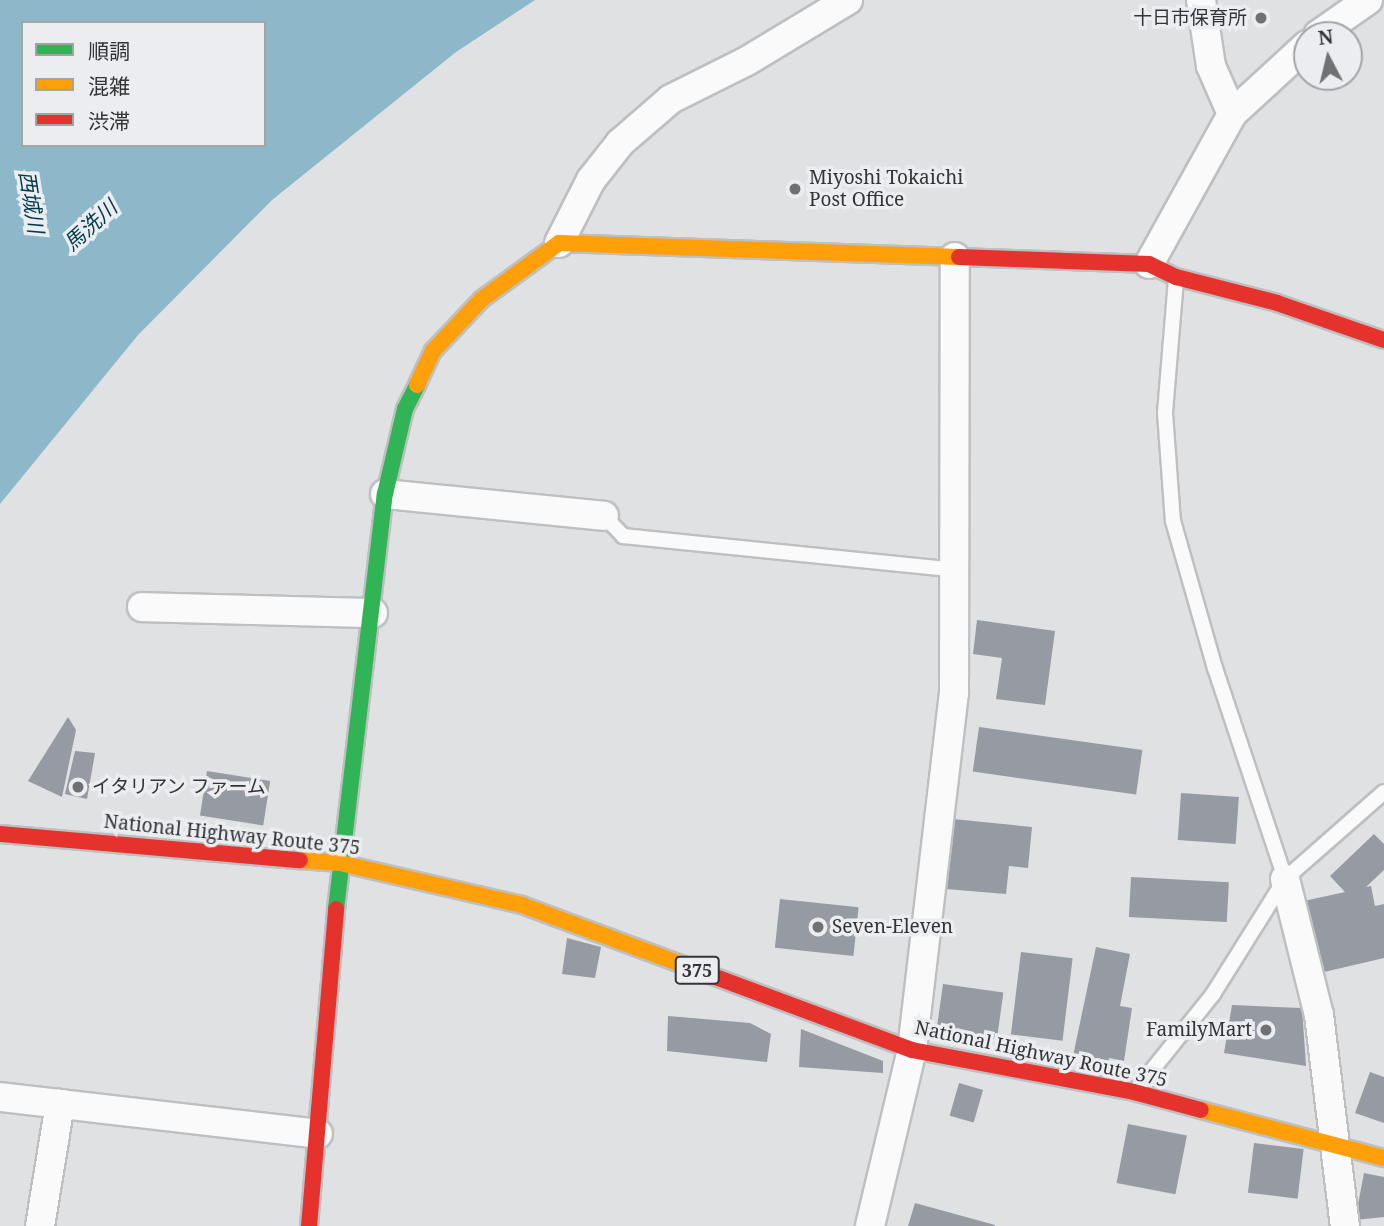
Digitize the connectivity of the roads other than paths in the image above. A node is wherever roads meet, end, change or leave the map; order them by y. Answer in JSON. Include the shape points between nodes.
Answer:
{"nodes":[{"id":1,"x":848,"y":0,"type":"edge"},
{"id":2,"x":1202,"y":0,"type":"edge"},
{"id":3,"x":1368,"y":0,"type":"edge"},
{"id":4,"x":1338,"y":21,"type":"edge"},
{"id":5,"x":1293,"y":58,"type":"edge"},
{"id":6,"x":1232,"y":114,"type":"junction"},
{"id":7,"x":559,"y":243,"type":"junction"},
{"id":8,"x":955,"y":257,"type":"junction"},
{"id":9,"x":1149,"y":264,"type":"junction"},
{"id":10,"x":1176,"y":278,"type":"junction"},
{"id":11,"x":1384,"y":340,"type":"edge"},
{"id":12,"x":385,"y":494,"type":"junction"},
{"id":13,"x":604,"y":516,"type":"joint"},
{"id":14,"x":956,"y":569,"type":"junction"},
{"id":15,"x":142,"y":607,"type":"dead end"},
{"id":16,"x":373,"y":613,"type":"junction"},
{"id":17,"x":1384,"y":792,"type":"edge"},
{"id":18,"x":0,"y":834,"type":"edge"},
{"id":19,"x":340,"y":863,"type":"junction"},
{"id":20,"x":1285,"y":879,"type":"junction"},
{"id":21,"x":912,"y":1050,"type":"junction"},
{"id":22,"x":1134,"y":1092,"type":"junction"},
{"id":23,"x":0,"y":1097,"type":"edge"},
{"id":24,"x":60,"y":1104,"type":"junction"},
{"id":25,"x":318,"y":1134,"type":"junction"},
{"id":26,"x":1334,"y":1146,"type":"junction"},
{"id":27,"x":1384,"y":1157,"type":"edge"},
{"id":28,"x":40,"y":1226,"type":"edge"},
{"id":29,"x":309,"y":1226,"type":"edge"},
{"id":30,"x":870,"y":1226,"type":"edge"},
{"id":31,"x":1345,"y":1226,"type":"edge"}],
"edges":[{"from":1,"to":7,"type":"street","via":[[747,61],[671,99],[620,143],[591,180]]},
{"from":2,"to":6,"type":"street","via":[[1212,66]]},
{"from":3,"to":4,"type":"street"},
{"from":5,"to":6,"type":"street"},
{"from":6,"to":9,"type":"street"},
{"from":7,"to":8,"type":"main road"},
{"from":7,"to":12,"type":"main road","via":[[482,299],[433,351],[405,409]]},
{"from":8,"to":9,"type":"main road"},
{"from":8,"to":14,"type":"street"},
{"from":9,"to":10,"type":"main road"},
{"from":10,"to":11,"type":"main road","via":[[1277,303]]},
{"from":10,"to":20,"type":"lane","via":[[1165,413],[1173,521],[1215,668]]},
{"from":12,"to":13,"type":"street"},
{"from":12,"to":16,"type":"main road","via":[[376,542]]},
{"from":13,"to":14,"type":"lane","via":[[624,536]]},
{"from":14,"to":21,"type":"street","via":[[954,693]]},
{"from":15,"to":16,"type":"street"},
{"from":16,"to":19,"type":"main road"},
{"from":17,"to":20,"type":"lane"},
{"from":18,"to":19,"type":"main road","name":"National Highway Route 375","number":"375"},
{"from":19,"to":21,"type":"main road","name":"National Highway Route 375","number":"375","via":[[522,905]]},
{"from":19,"to":25,"type":"main road"},
{"from":20,"to":22,"type":"lane","via":[[1213,994]]},
{"from":20,"to":26,"type":"street","via":[[1319,1015]]},
{"from":21,"to":22,"type":"main road","name":"National Highway Route 375","number":"375"},
{"from":21,"to":30,"type":"street"},
{"from":22,"to":26,"type":"main road","name":"National Highway Route 375","number":"375"},
{"from":23,"to":24,"type":"street"},
{"from":24,"to":25,"type":"street"},
{"from":24,"to":28,"type":"street"},
{"from":25,"to":29,"type":"main road"},
{"from":26,"to":27,"type":"main road","name":"National Highway Route 375","number":"375"},
{"from":26,"to":31,"type":"street"}]}
